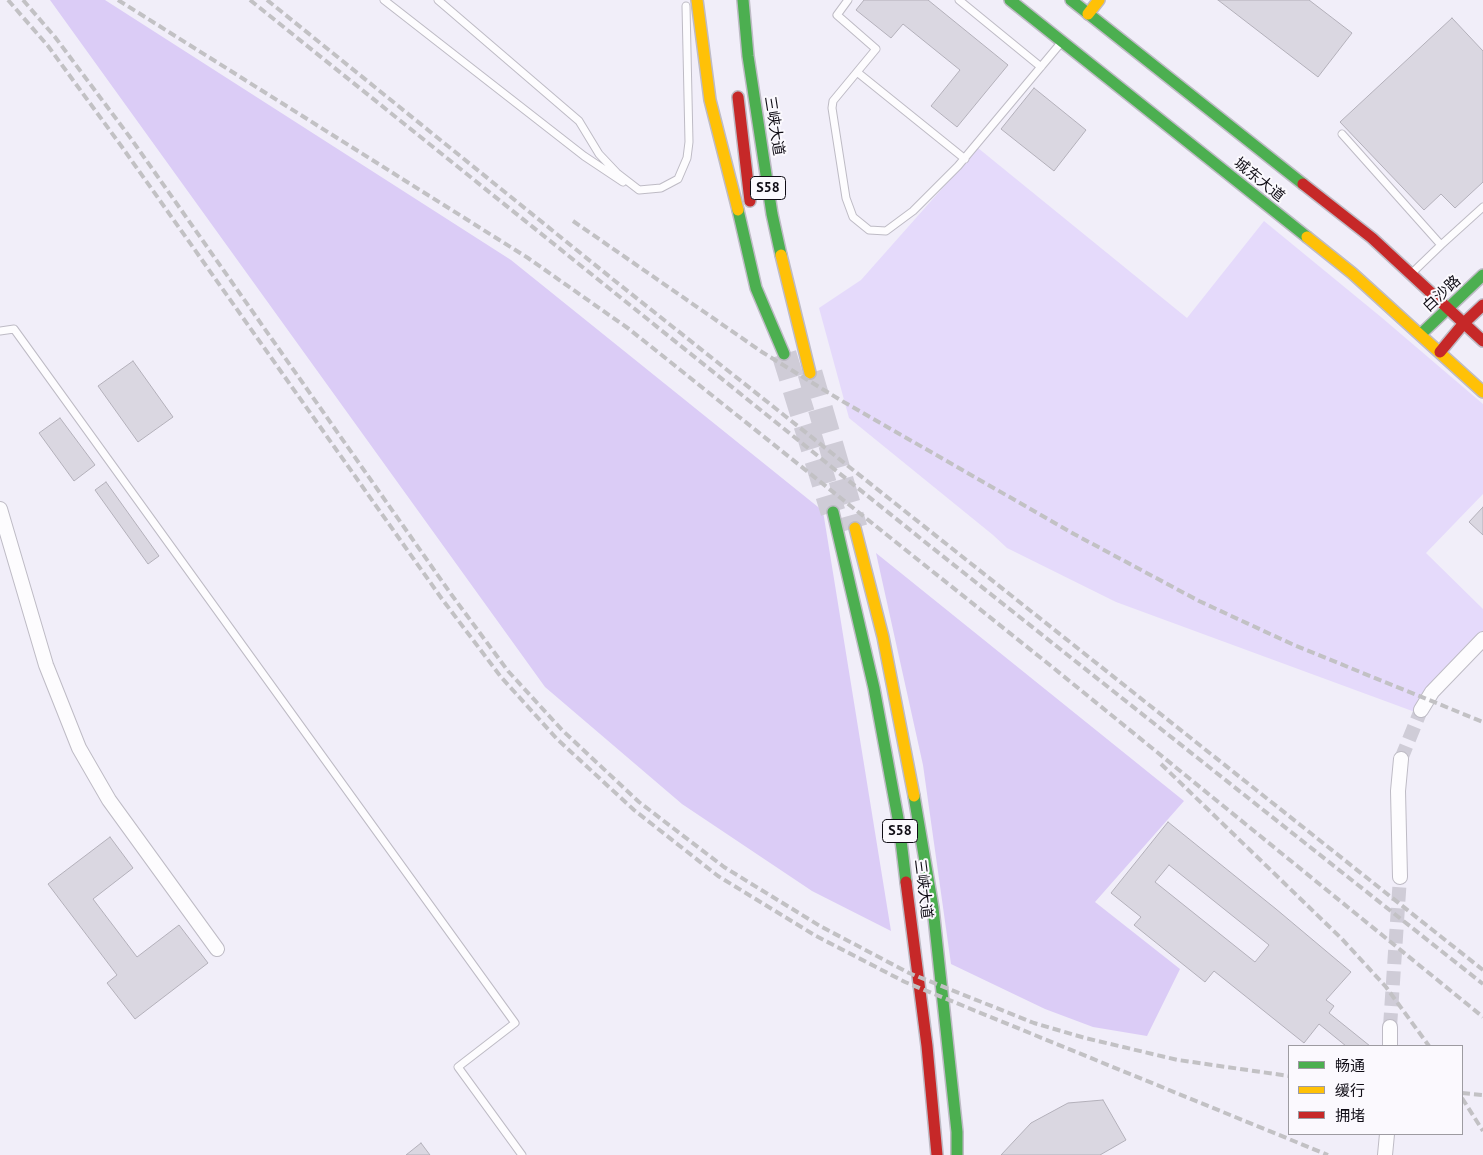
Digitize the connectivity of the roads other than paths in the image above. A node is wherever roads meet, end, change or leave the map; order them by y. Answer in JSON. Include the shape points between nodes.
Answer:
{"nodes":[{"id":1,"x":384,"y":0,"type":"edge"},
{"id":2,"x":438,"y":0,"type":"edge"},
{"id":3,"x":686,"y":0,"type":"edge"},
{"id":4,"x":697,"y":0,"type":"edge"},
{"id":5,"x":743,"y":0,"type":"edge"},
{"id":6,"x":848,"y":0,"type":"edge"},
{"id":7,"x":958,"y":0,"type":"edge"},
{"id":8,"x":1010,"y":0,"type":"edge"},
{"id":9,"x":1071,"y":0,"type":"edge"},
{"id":10,"x":1100,"y":0,"type":"edge"},
{"id":11,"x":1088,"y":14,"type":"junction"},
{"id":12,"x":1062,"y":41,"type":"junction"},
{"id":13,"x":1040,"y":67,"type":"junction"},
{"id":14,"x":857,"y":72,"type":"junction"},
{"id":15,"x":738,"y":89,"type":"dead end"},
{"id":16,"x":1342,"y":134,"type":"dead end"},
{"id":17,"x":964,"y":158,"type":"junction"},
{"id":18,"x":639,"y":190,"type":"junction"},
{"id":19,"x":751,"y":208,"type":"dead end"},
{"id":20,"x":1483,"y":208,"type":"edge"},
{"id":21,"x":1440,"y":245,"type":"junction"},
{"id":22,"x":1411,"y":274,"type":"junction"},
{"id":23,"x":1483,"y":275,"type":"edge"},
{"id":24,"x":771,"y":296,"type":"dead end"},
{"id":25,"x":1483,"y":304,"type":"edge"},
{"id":26,"x":1448,"y":308,"type":"junction"},
{"id":27,"x":1464,"y":323,"type":"junction"},
{"id":28,"x":0,"y":331,"type":"edge"},
{"id":29,"x":1421,"y":334,"type":"junction"},
{"id":30,"x":1483,"y":341,"type":"edge"},
{"id":31,"x":1440,"y":352,"type":"junction"},
{"id":32,"x":810,"y":373,"type":"tunnel mouth"},
{"id":33,"x":1483,"y":392,"type":"edge"},
{"id":34,"x":0,"y":510,"type":"edge"},
{"id":35,"x":834,"y":512,"type":"tunnel mouth"},
{"id":36,"x":855,"y":528,"type":"tunnel mouth"},
{"id":37,"x":1483,"y":639,"type":"edge"},
{"id":38,"x":1421,"y":710,"type":"tunnel mouth"},
{"id":39,"x":1401,"y":759,"type":"tunnel mouth"},
{"id":40,"x":1400,"y":877,"type":"tunnel mouth"},
{"id":41,"x":217,"y":948,"type":"dead end"},
{"id":42,"x":1390,"y":1027,"type":"tunnel mouth"},
{"id":43,"x":1390,"y":1045,"type":"edge"},
{"id":44,"x":1387,"y":1135,"type":"edge"},
{"id":45,"x":522,"y":1155,"type":"edge"},
{"id":46,"x":937,"y":1155,"type":"edge"},
{"id":47,"x":957,"y":1155,"type":"edge"},
{"id":48,"x":1384,"y":1155,"type":"edge"}],
"edges":[{"from":1,"to":18,"type":"lane","via":[[584,156],[614,178]]},
{"from":2,"to":18,"type":"lane","via":[[578,121],[599,154]]},
{"from":3,"to":18,"type":"lane","via":[[687,158],[678,179],[661,188]]},
{"from":4,"to":24,"type":"main road","via":[[710,100],[756,288],[784,354]]},
{"from":5,"to":32,"type":"main road","name":"三峡大道","number":"S58","via":[[748,56],[772,214]]},
{"from":6,"to":14,"type":"lane","via":[[837,15],[876,49]]},
{"from":7,"to":13,"type":"lane"},
{"from":8,"to":12,"type":"main road","name":"城东大道"},
{"from":9,"to":11,"type":"main road","name":"城东大道"},
{"from":10,"to":11,"type":"main road"},
{"from":11,"to":22,"type":"main road","name":"城东大道","via":[[1372,238]]},
{"from":12,"to":13,"type":"lane"},
{"from":12,"to":29,"type":"main road","name":"城东大道","via":[[1352,273]]},
{"from":13,"to":17,"type":"lane"},
{"from":14,"to":17,"type":"lane"},
{"from":14,"to":17,"type":"lane","via":[[833,101],[832,108],[846,198],[853,217],[864,226],[869,230],[886,231],[912,211]]},
{"from":15,"to":19,"type":"main road","name":"三峡大道","number":"S58"},
{"from":16,"to":21,"type":"lane"},
{"from":20,"to":21,"type":"lane"},
{"from":21,"to":22,"type":"lane"},
{"from":22,"to":26,"type":"main road","name":"城东大道"},
{"from":23,"to":26,"type":"main road","name":"白沙路"},
{"from":25,"to":27,"type":"main road"},
{"from":26,"to":27,"type":"main road","name":"城东大道"},
{"from":26,"to":29,"type":"main road","name":"白沙路"},
{"from":27,"to":30,"type":"main road","name":"城东大道"},
{"from":27,"to":31,"type":"main road"},
{"from":28,"to":45,"type":"lane","via":[[14,329],[516,1023],[458,1067]]},
{"from":29,"to":31,"type":"main road","name":"城东大道"},
{"from":31,"to":33,"type":"main road","name":"城东大道"},
{"from":34,"to":41,"type":"street","via":[[46,665],[78,748],[109,800]]},
{"from":35,"to":46,"type":"main road","name":"三峡大道","number":"S58","via":[[874,688],[899,824]]},
{"from":36,"to":47,"type":"main road","name":"三峡大道","number":"S58","via":[[887,656],[933,908]]},
{"from":37,"to":38,"type":"street","via":[[1432,692]]},
{"from":39,"to":40,"type":"street","via":[[1398,791]]},
{"from":42,"to":43,"type":"street"},
{"from":44,"to":48,"type":"street"}]}
